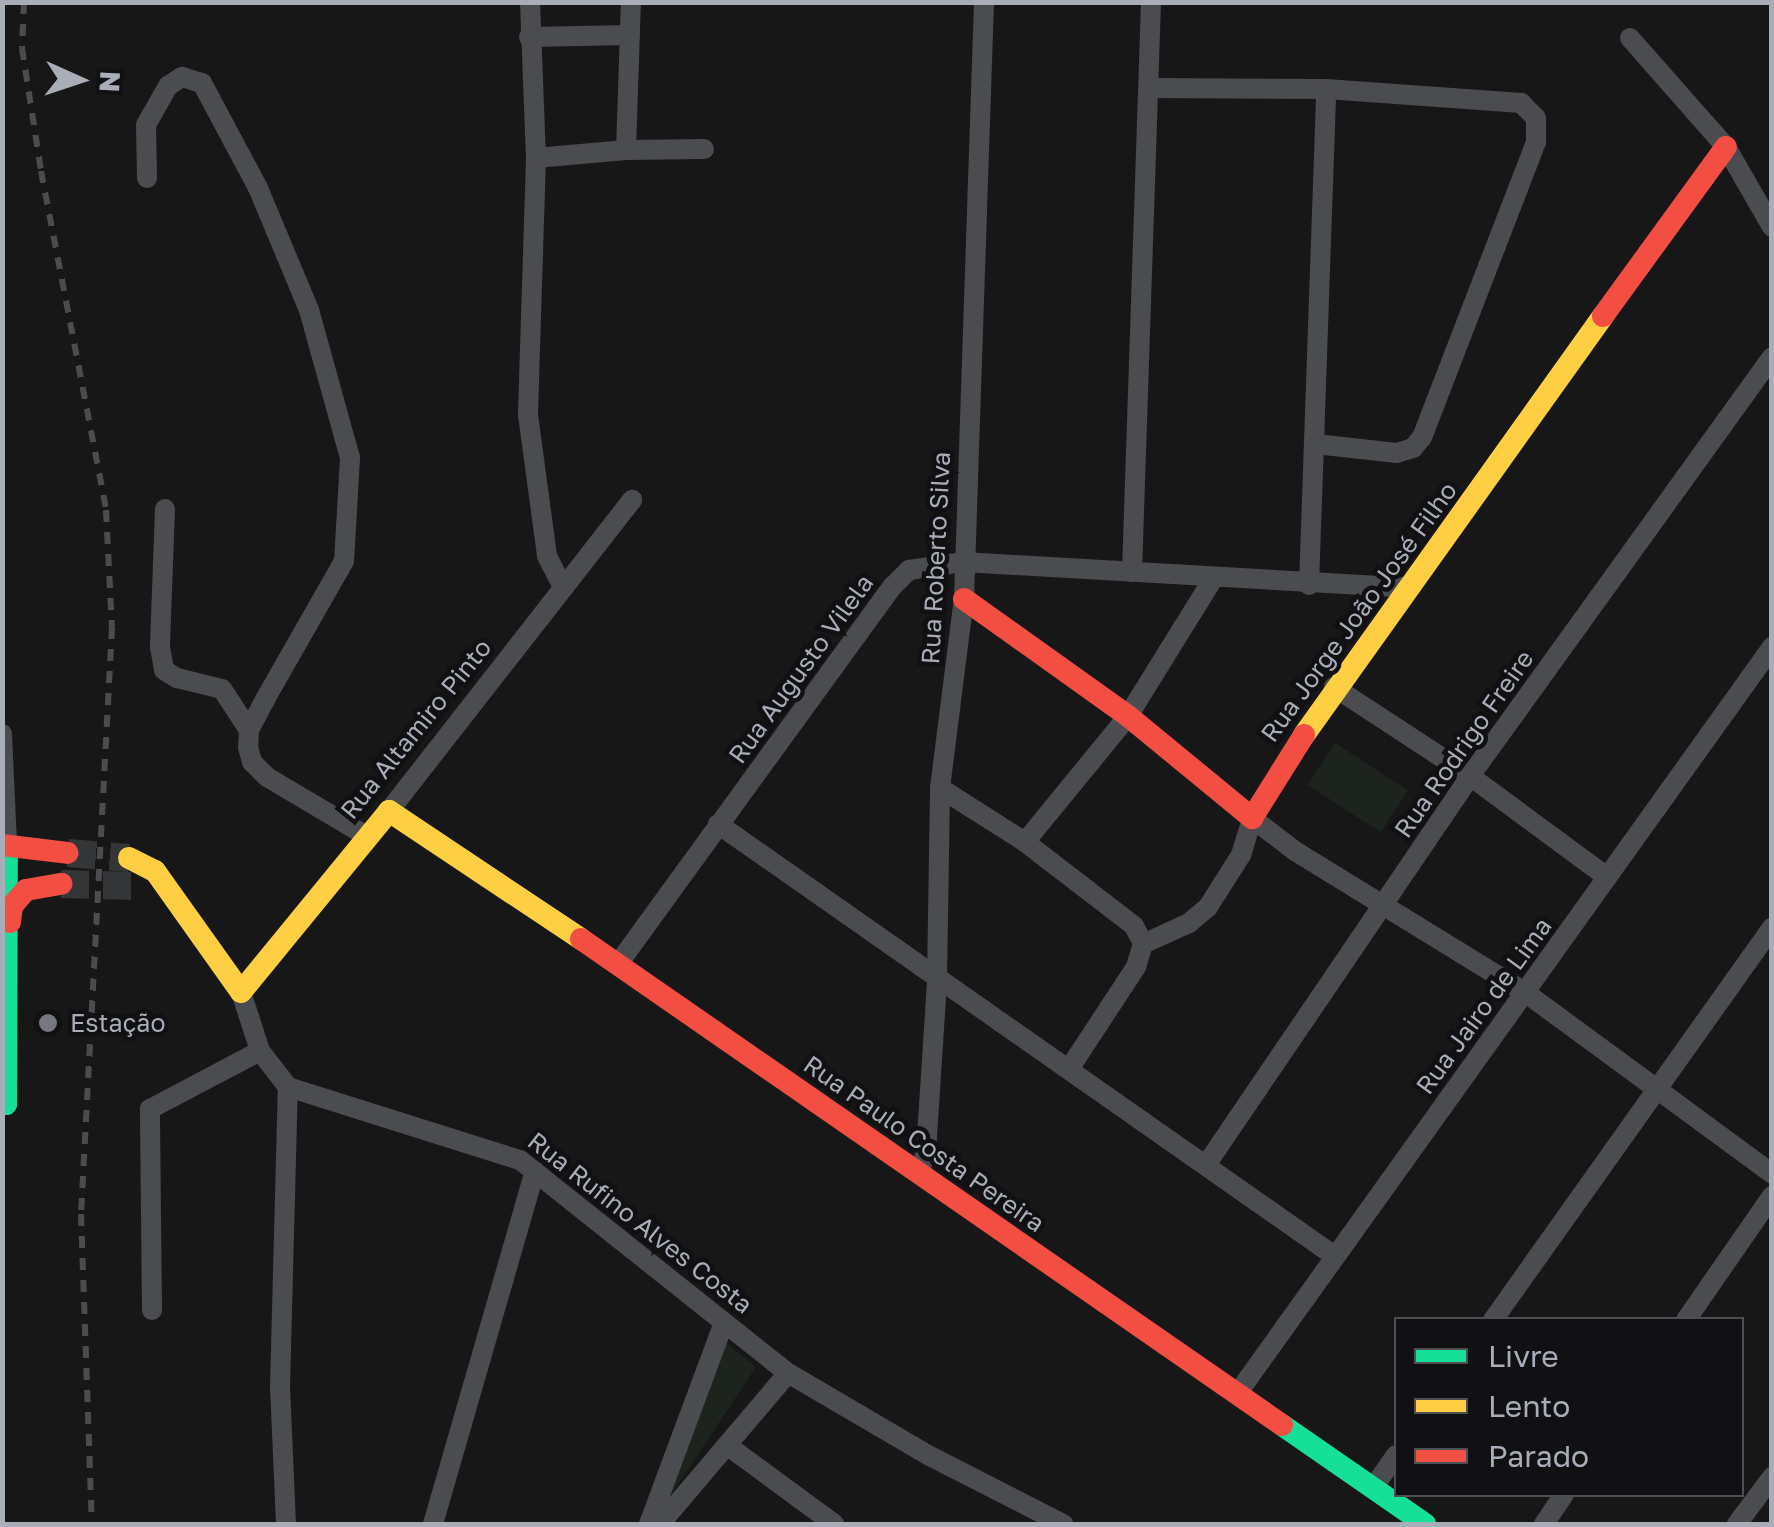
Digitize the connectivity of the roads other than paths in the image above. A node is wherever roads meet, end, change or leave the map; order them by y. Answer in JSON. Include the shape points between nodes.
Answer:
{"nodes":[{"id":1,"x":530,"y":2,"type":"edge"},
{"id":2,"x":632,"y":2,"type":"edge"},
{"id":3,"x":984,"y":2,"type":"edge"},
{"id":4,"x":1151,"y":2,"type":"edge"},
{"id":5,"x":630,"y":35,"type":"junction"},
{"id":6,"x":529,"y":38,"type":"junction"},
{"id":7,"x":1630,"y":38,"type":"dead end"},
{"id":8,"x":1150,"y":88,"type":"junction"},
{"id":9,"x":1326,"y":89,"type":"junction"},
{"id":10,"x":1726,"y":147,"type":"junction"},
{"id":11,"x":704,"y":149,"type":"dead end"},
{"id":12,"x":626,"y":150,"type":"junction"},
{"id":13,"x":536,"y":158,"type":"junction"},
{"id":14,"x":147,"y":178,"type":"dead end"},
{"id":15,"x":1772,"y":226,"type":"edge"},
{"id":16,"x":1772,"y":357,"type":"edge"},
{"id":17,"x":1315,"y":444,"type":"junction"},
{"id":18,"x":632,"y":500,"type":"dead end"},
{"id":19,"x":165,"y":510,"type":"dead end"},
{"id":20,"x":964,"y":562,"type":"junction"},
{"id":21,"x":1132,"y":572,"type":"junction"},
{"id":22,"x":1213,"y":580,"type":"junction"},
{"id":23,"x":1308,"y":585,"type":"junction"},
{"id":24,"x":563,"y":588,"type":"junction"},
{"id":25,"x":1410,"y":588,"type":"junction"},
{"id":26,"x":964,"y":600,"type":"junction"},
{"id":27,"x":1772,"y":647,"type":"edge"},
{"id":28,"x":1334,"y":687,"type":"junction"},
{"id":29,"x":1128,"y":716,"type":"junction"},
{"id":30,"x":249,"y":730,"type":"junction"},
{"id":31,"x":2,"y":734,"type":"edge"},
{"id":32,"x":1470,"y":776,"type":"junction"},
{"id":33,"x":940,"y":788,"type":"junction"},
{"id":34,"x":389,"y":811,"type":"junction"},
{"id":35,"x":1252,"y":818,"type":"junction"},
{"id":36,"x":718,"y":824,"type":"junction"},
{"id":37,"x":366,"y":835,"type":"junction"},
{"id":38,"x":1025,"y":842,"type":"junction"},
{"id":39,"x":5,"y":846,"type":"edge"},
{"id":40,"x":68,"y":853,"type":"tunnel mouth"},
{"id":41,"x":129,"y":858,"type":"tunnel mouth"},
{"id":42,"x":1607,"y":876,"type":"junction"},
{"id":43,"x":61,"y":884,"type":"tunnel mouth"},
{"id":44,"x":135,"y":886,"type":"tunnel mouth"},
{"id":45,"x":168,"y":890,"type":"junction"},
{"id":46,"x":1384,"y":904,"type":"junction"},
{"id":47,"x":1772,"y":928,"type":"edge"},
{"id":48,"x":1143,"y":944,"type":"junction"},
{"id":49,"x":4,"y":946,"type":"edge"},
{"id":50,"x":618,"y":964,"type":"junction"},
{"id":51,"x":937,"y":981,"type":"junction"},
{"id":52,"x":242,"y":992,"type":"junction"},
{"id":53,"x":1526,"y":993,"type":"junction"},
{"id":54,"x":260,"y":1051,"type":"junction"},
{"id":55,"x":1069,"y":1069,"type":"junction"},
{"id":56,"x":288,"y":1087,"type":"junction"},
{"id":57,"x":1656,"y":1089,"type":"junction"},
{"id":58,"x":4,"y":1104,"type":"edge"},
{"id":59,"x":1206,"y":1166,"type":"junction"},
{"id":60,"x":535,"y":1171,"type":"junction"},
{"id":61,"x":919,"y":1174,"type":"junction"},
{"id":62,"x":1772,"y":1174,"type":"edge"},
{"id":63,"x":1772,"y":1196,"type":"edge"},
{"id":64,"x":1333,"y":1255,"type":"junction"},
{"id":65,"x":152,"y":1310,"type":"dead end"},
{"id":66,"x":1495,"y":1317,"type":"edge"},
{"id":67,"x":1688,"y":1317,"type":"edge"},
{"id":68,"x":724,"y":1322,"type":"junction"},
{"id":69,"x":788,"y":1372,"type":"junction"},
{"id":70,"x":1237,"y":1394,"type":"junction"},
{"id":71,"x":728,"y":1446,"type":"junction"},
{"id":72,"x":1394,"y":1459,"type":"edge"},
{"id":73,"x":1772,"y":1477,"type":"edge"},
{"id":74,"x":1373,"y":1488,"type":"junction"},
{"id":75,"x":1562,"y":1497,"type":"edge"},
{"id":76,"x":286,"y":1524,"type":"edge"},
{"id":77,"x":434,"y":1524,"type":"edge"},
{"id":78,"x":649,"y":1524,"type":"edge"},
{"id":79,"x":660,"y":1524,"type":"edge"},
{"id":80,"x":834,"y":1524,"type":"edge"},
{"id":81,"x":1063,"y":1524,"type":"edge"},
{"id":82,"x":1426,"y":1524,"type":"edge"},
{"id":83,"x":1544,"y":1524,"type":"edge"},
{"id":84,"x":1738,"y":1524,"type":"edge"}],
"edges":[{"from":1,"to":6,"type":"street"},
{"from":2,"to":5,"type":"street"},
{"from":3,"to":20,"type":"street","name":"Rua Roberto Silva"},
{"from":4,"to":8,"type":"street"},
{"from":5,"to":6,"type":"street"},
{"from":5,"to":12,"type":"street"},
{"from":6,"to":13,"type":"street"},
{"from":7,"to":10,"type":"street"},
{"from":8,"to":9,"type":"street"},
{"from":8,"to":21,"type":"street"},
{"from":9,"to":17,"type":"street"},
{"from":9,"to":17,"type":"street","via":[[1521,104],[1536,118],[1536,142],[1422,437],[1397,453]]},
{"from":10,"to":15,"type":"street"},
{"from":10,"to":25,"type":"street","name":"Rua Jorge João José Filho"},
{"from":11,"to":12,"type":"street"},
{"from":12,"to":13,"type":"street"},
{"from":13,"to":24,"type":"street","via":[[528,415],[548,556]]},
{"from":14,"to":30,"type":"street","via":[[146,126],[168,86],[182,77],[202,83],[258,188],[309,310],[350,458],[344,561]]},
{"from":16,"to":32,"type":"street","name":"Rua Rodrigo Freire"},
{"from":17,"to":23,"type":"street"},
{"from":18,"to":24,"type":"street","name":"Rua Altamiro Pinto"},
{"from":19,"to":30,"type":"street","via":[[164,670],[222,689]]},
{"from":20,"to":21,"type":"street","name":"Rua Augusto Vilela"},
{"from":20,"to":26,"type":"street","name":"Rua Roberto Silva"},
{"from":20,"to":36,"type":"street","name":"Rua Augusto Vilela","via":[[909,570],[893,586]]},
{"from":21,"to":22,"type":"street","name":"Rua Augusto Vilela"},
{"from":22,"to":23,"type":"street","name":"Rua Augusto Vilela"},
{"from":22,"to":29,"type":"street"},
{"from":23,"to":25,"type":"street","name":"Rua Augusto Vilela"},
{"from":24,"to":34,"type":"street","name":"Rua Altamiro Pinto"},
{"from":25,"to":28,"type":"street","name":"Rua Jorge João José Filho"},
{"from":26,"to":29,"type":"street"},
{"from":26,"to":33,"type":"street","name":"Rua Roberto Silva"},
{"from":27,"to":42,"type":"street","name":"Rua Jairo de Lima"},
{"from":28,"to":32,"type":"street"},
{"from":28,"to":35,"type":"street","name":"Rua Jorge João José Filho"},
{"from":29,"to":35,"type":"street"},
{"from":29,"to":38,"type":"street"},
{"from":30,"to":37,"type":"street","via":[[258,770]]},
{"from":31,"to":39,"type":"street"},
{"from":32,"to":42,"type":"street"},
{"from":32,"to":46,"type":"street","name":"Rua Rodrigo Freire"},
{"from":33,"to":38,"type":"street"},
{"from":33,"to":51,"type":"street","name":"Rua Roberto Silva"},
{"from":34,"to":37,"type":"street","name":"Rua Altamiro Pinto"},
{"from":34,"to":50,"type":"street","name":"Rua Paulo Costa Pereira"},
{"from":35,"to":46,"type":"street"},
{"from":35,"to":48,"type":"street","via":[[1241,855],[1208,907]]},
{"from":36,"to":50,"type":"street","name":"Rua Augusto Vilela"},
{"from":36,"to":51,"type":"street"},
{"from":37,"to":52,"type":"street","name":"Rua Altamiro Pinto"},
{"from":38,"to":48,"type":"street","via":[[1134,926]]},
{"from":39,"to":40,"type":"street"},
{"from":39,"to":49,"type":"street"},
{"from":41,"to":45,"type":"street","via":[[155,872]]},
{"from":42,"to":53,"type":"street","name":"Rua Jairo de Lima"},
{"from":43,"to":49,"type":"street","via":[[43,884],[18,898]]},
{"from":44,"to":45,"type":"street"},
{"from":45,"to":52,"type":"street"},
{"from":46,"to":53,"type":"street"},
{"from":46,"to":59,"type":"street","name":"Rua Rodrigo Freire"},
{"from":47,"to":57,"type":"street"},
{"from":48,"to":55,"type":"street","via":[[1136,967]]},
{"from":49,"to":58,"type":"street"},
{"from":50,"to":61,"type":"street","name":"Rua Paulo Costa Pereira"},
{"from":51,"to":55,"type":"street"},
{"from":51,"to":61,"type":"street","name":"Rua Roberto Silva"},
{"from":52,"to":54,"type":"street"},
{"from":53,"to":57,"type":"street"},
{"from":53,"to":64,"type":"street","name":"Rua Jairo de Lima"},
{"from":54,"to":56,"type":"street"},
{"from":54,"to":65,"type":"street","via":[[150,1109]]},
{"from":55,"to":59,"type":"street"},
{"from":56,"to":60,"type":"street","name":"Rua Rufino Alves Costa","via":[[500,1150]]},
{"from":56,"to":76,"type":"street","via":[[280,1387]]},
{"from":57,"to":62,"type":"street"},
{"from":57,"to":66,"type":"street"},
{"from":59,"to":64,"type":"street"},
{"from":60,"to":68,"type":"street","name":"Rua Rufino Alves Costa"},
{"from":60,"to":77,"type":"street"},
{"from":61,"to":70,"type":"street","name":"Rua Paulo Costa Pereira"},
{"from":63,"to":67,"type":"street"},
{"from":64,"to":70,"type":"street","name":"Rua Jairo de Lima"},
{"from":68,"to":69,"type":"street","name":"Rua Rufino Alves Costa"},
{"from":68,"to":78,"type":"street"},
{"from":69,"to":71,"type":"street"},
{"from":69,"to":81,"type":"street","name":"Rua Rufino Alves Costa"},
{"from":70,"to":74,"type":"street","name":"Rua Paulo Costa Pereira"},
{"from":71,"to":79,"type":"street"},
{"from":71,"to":80,"type":"street"},
{"from":72,"to":74,"type":"street"},
{"from":73,"to":84,"type":"street"},
{"from":74,"to":82,"type":"street","name":"Rua Paulo Costa Pereira"},
{"from":75,"to":83,"type":"street"}]}
